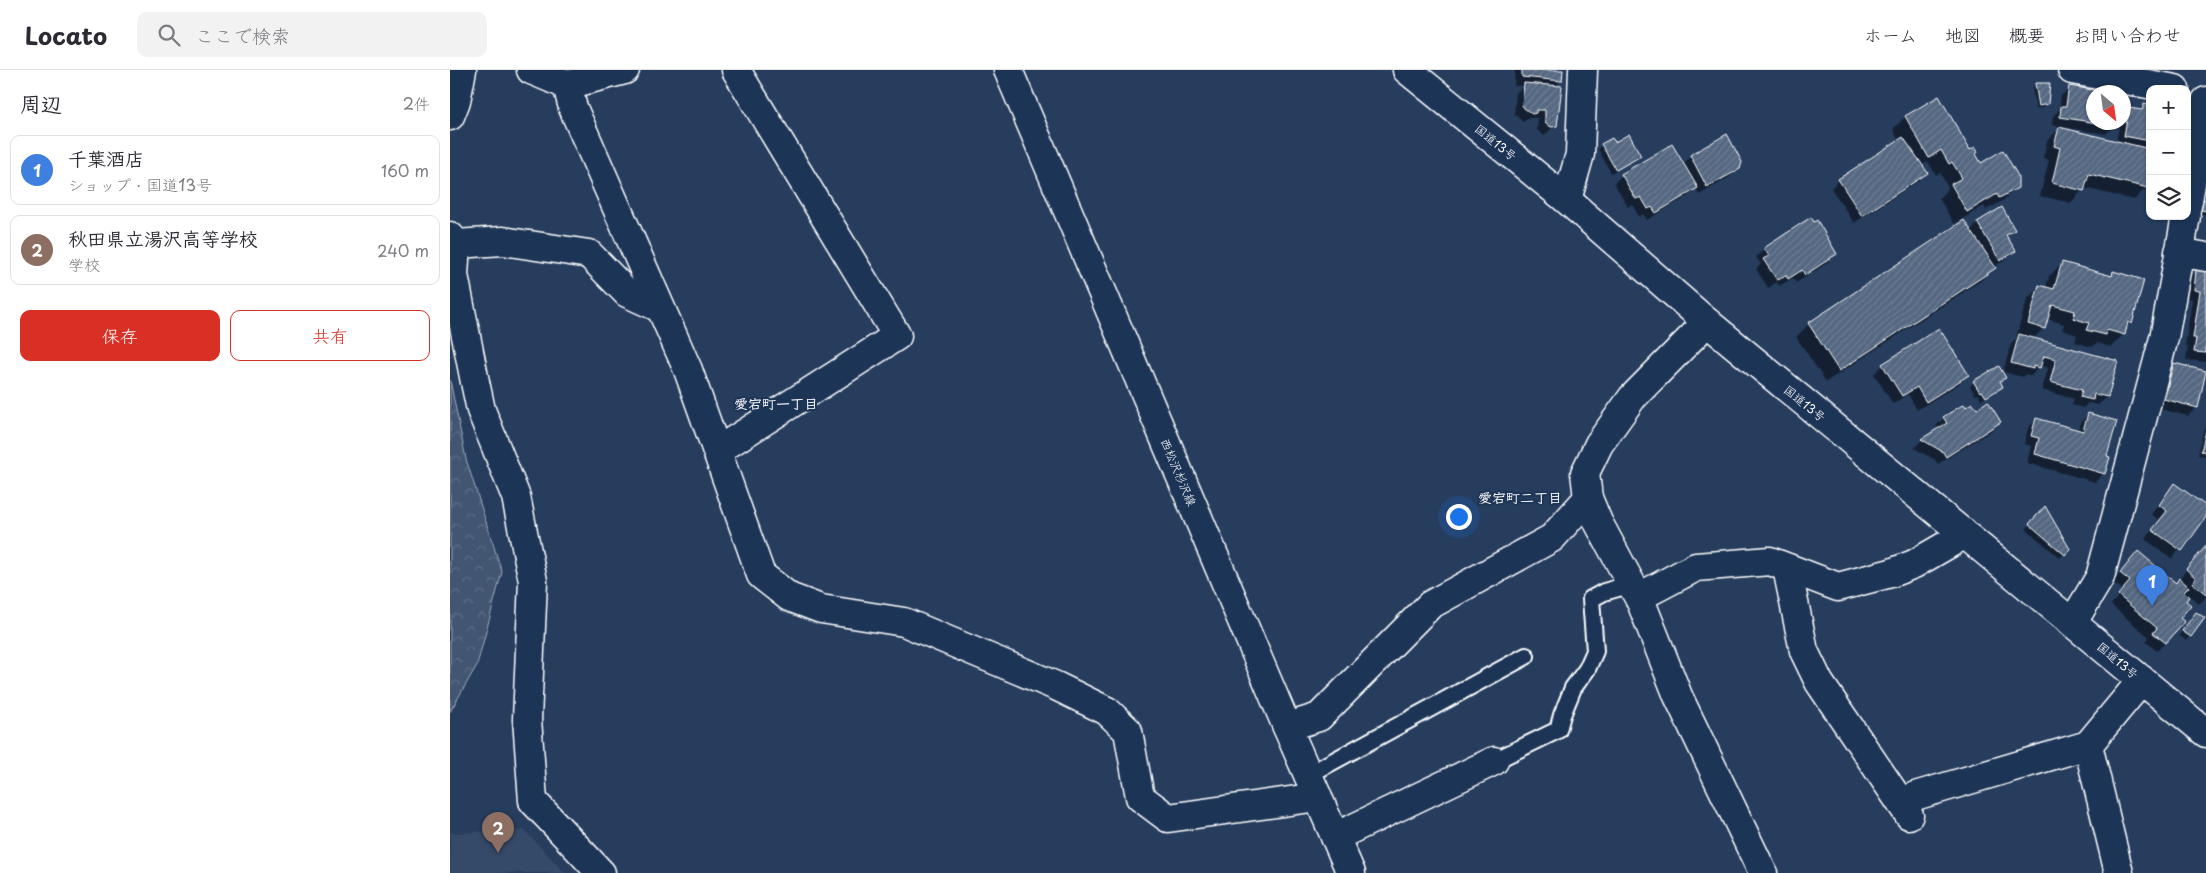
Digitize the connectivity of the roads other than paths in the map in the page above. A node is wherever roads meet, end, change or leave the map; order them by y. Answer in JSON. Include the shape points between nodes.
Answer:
{"nodes":[{"id":1,"x":462,"y":70,"type":"edge"},
{"id":2,"x":530,"y":70,"type":"edge"},
{"id":3,"x":625,"y":70,"type":"edge"},
{"id":4,"x":736,"y":70,"type":"edge"},
{"id":5,"x":1008,"y":70,"type":"edge"},
{"id":6,"x":1407,"y":70,"type":"edge"},
{"id":7,"x":1583,"y":70,"type":"edge"},
{"id":8,"x":2072,"y":70,"type":"edge"},
{"id":9,"x":567,"y":85,"type":"junction"},
{"id":10,"x":2153,"y":85,"type":"edge"},
{"id":11,"x":2191,"y":92,"type":"edge"},
{"id":12,"x":2206,"y":94,"type":"edge"},
{"id":13,"x":2206,"y":101,"type":"edge"},
{"id":14,"x":450,"y":116,"type":"edge"},
{"id":15,"x":2191,"y":184,"type":"edge"},
{"id":16,"x":1567,"y":200,"type":"junction"},
{"id":17,"x":2185,"y":220,"type":"edge"},
{"id":18,"x":453,"y":240,"type":"edge"},
{"id":19,"x":2179,"y":252,"type":"junction"},
{"id":20,"x":2206,"y":257,"type":"edge"},
{"id":21,"x":660,"y":308,"type":"junction"},
{"id":22,"x":1707,"y":322,"type":"junction"},
{"id":23,"x":717,"y":451,"type":"junction"},
{"id":24,"x":1588,"y":498,"type":"junction"},
{"id":25,"x":1963,"y":532,"type":"junction"},
{"id":26,"x":1787,"y":568,"type":"junction"},
{"id":27,"x":1635,"y":591,"type":"junction"},
{"id":28,"x":2073,"y":622,"type":"junction"},
{"id":29,"x":1526,"y":656,"type":"dead end"},
{"id":30,"x":2142,"y":680,"type":"junction"},
{"id":31,"x":1287,"y":727,"type":"junction"},
{"id":32,"x":2206,"y":733,"type":"edge"},
{"id":33,"x":2088,"y":745,"type":"junction"},
{"id":34,"x":1494,"y":761,"type":"joint"},
{"id":35,"x":1313,"y":786,"type":"junction"},
{"id":36,"x":1335,"y":836,"type":"junction"},
{"id":37,"x":601,"y":873,"type":"edge"},
{"id":38,"x":1352,"y":873,"type":"edge"},
{"id":39,"x":1763,"y":873,"type":"edge"},
{"id":40,"x":2119,"y":873,"type":"edge"}],
"edges":[{"from":1,"to":14,"type":"main road"},
{"from":2,"to":9,"type":"main road"},
{"from":3,"to":9,"type":"main road"},
{"from":4,"to":23,"type":"main road","via":[[897,336]]},
{"from":5,"to":31,"type":"main road","name":"西松沢杉沢線"},
{"from":6,"to":16,"type":"main road","name":"国道13号"},
{"from":7,"to":16,"type":"main road","via":[[1580,154]]},
{"from":8,"to":10,"type":"main road"},
{"from":9,"to":21,"type":"main road","via":[[573,108]]},
{"from":11,"to":12,"type":"main road"},
{"from":13,"to":15,"type":"main road"},
{"from":16,"to":22,"type":"main road","name":"国道13号"},
{"from":17,"to":19,"type":"main road"},
{"from":18,"to":21,"type":"main road","via":[[503,241],[589,254],[627,293]]},
{"from":18,"to":37,"type":"main road","via":[[454,275],[481,410],[516,497],[533,581],[528,719],[533,801]]},
{"from":19,"to":20,"type":"main road"},
{"from":19,"to":28,"type":"main road","via":[[2164,338],[2100,577]]},
{"from":21,"to":23,"type":"main road","via":[[688,370]]},
{"from":22,"to":24,"type":"main road","via":[[1632,398],[1598,444],[1584,474]]},
{"from":22,"to":25,"type":"main road","name":"国道13号"},
{"from":23,"to":35,"type":"main road","via":[[761,575],[789,597],[821,609],[904,622],[1056,686],[1107,712],[1128,731],[1140,797],[1168,818]]},
{"from":24,"to":27,"type":"main road"},
{"from":24,"to":31,"type":"main road","via":[[1552,538],[1430,605],[1319,717]]},
{"from":25,"to":26,"type":"main road","via":[[1914,564],[1838,587]]},
{"from":25,"to":28,"type":"main road","name":"国道13号"},
{"from":26,"to":27,"type":"main road","via":[[1770,561],[1696,567]]},
{"from":26,"to":33,"type":"main road","via":[[1804,651],[1819,682],[1905,809],[1915,796]]},
{"from":27,"to":34,"type":"lane","via":[[1604,592],[1591,599],[1595,651],[1573,688],[1558,730]]},
{"from":27,"to":39,"type":"main road","via":[[1678,696]]},
{"from":28,"to":30,"type":"main road","name":"国道13号"},
{"from":29,"to":35,"type":"lane"},
{"from":30,"to":32,"type":"main road","name":"国道13号"},
{"from":30,"to":33,"type":"main road"},
{"from":31,"to":35,"type":"main road","name":"西松沢杉沢線"},
{"from":33,"to":40,"type":"main road"},
{"from":34,"to":36,"type":"main road"},
{"from":35,"to":36,"type":"main road","name":"西松沢杉沢線"},
{"from":36,"to":38,"type":"main road","name":"西松沢杉沢線"}]}
